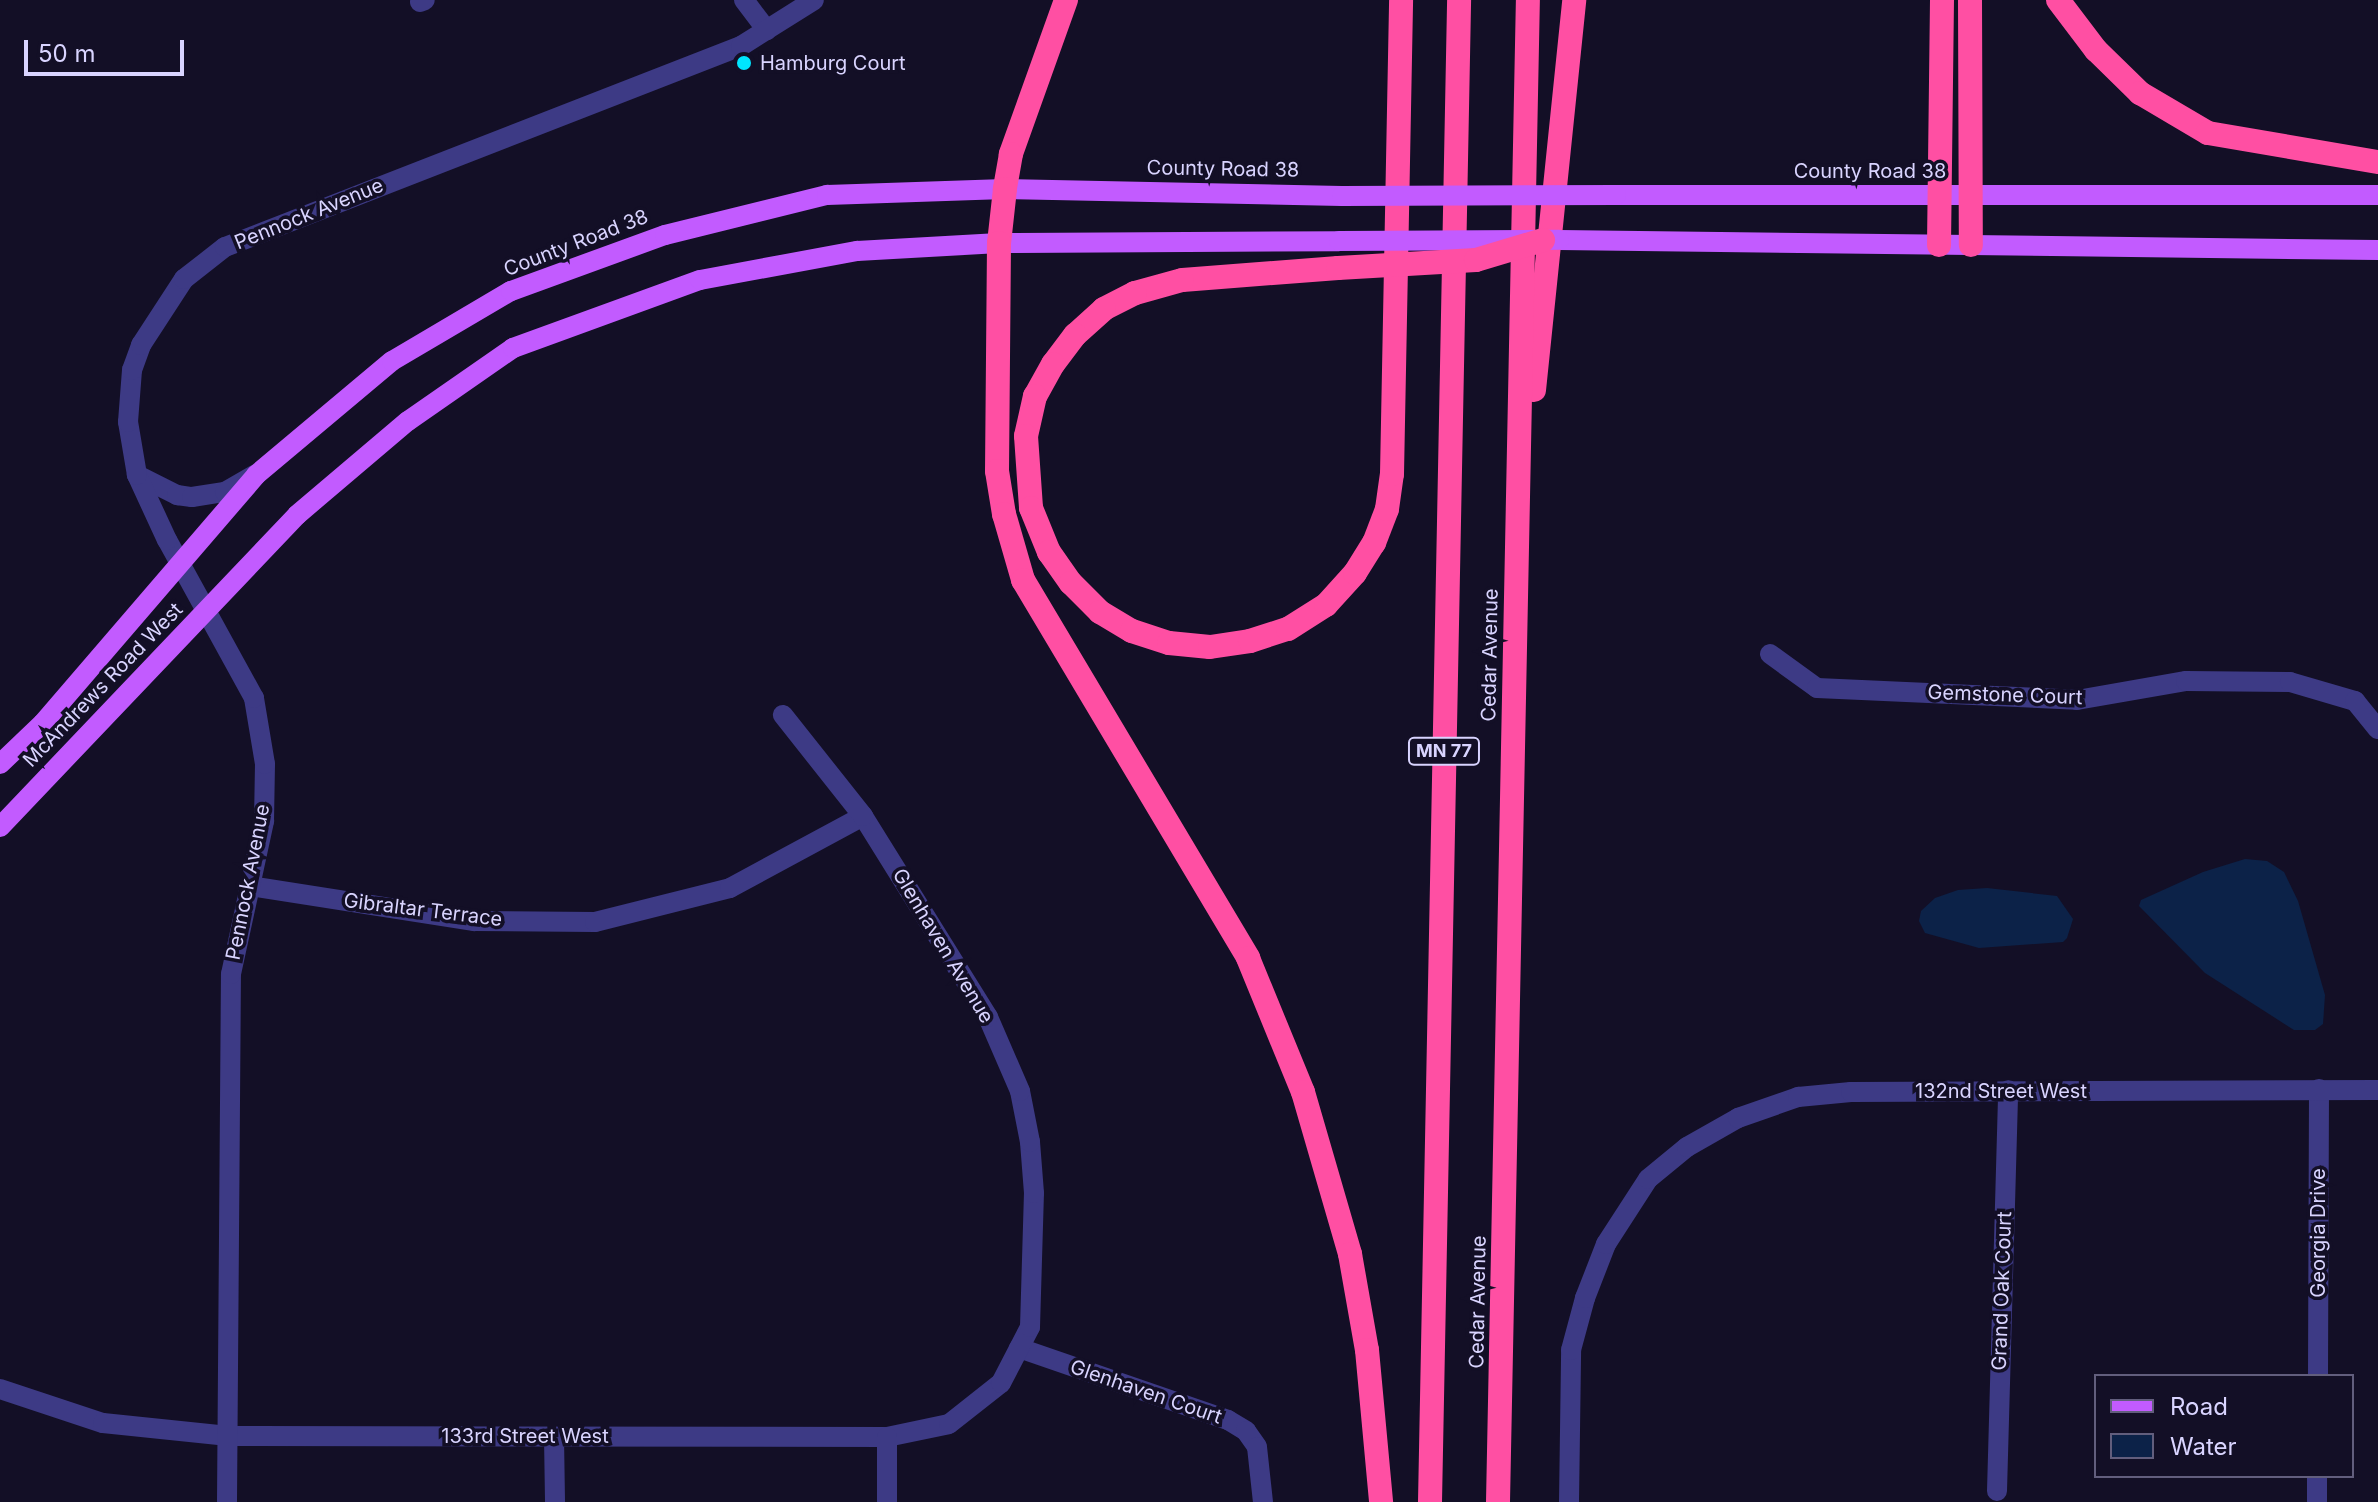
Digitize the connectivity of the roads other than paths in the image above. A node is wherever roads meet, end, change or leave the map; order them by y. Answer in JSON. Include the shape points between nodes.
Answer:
{"nodes":[{"id":1,"x":744,"y":0,"type":"edge"},
{"id":2,"x":814,"y":0,"type":"edge"},
{"id":3,"x":1066,"y":0,"type":"edge"},
{"id":4,"x":1401,"y":0,"type":"edge"},
{"id":5,"x":1459,"y":0,"type":"edge"},
{"id":6,"x":1528,"y":0,"type":"edge"},
{"id":7,"x":1574,"y":0,"type":"edge"},
{"id":8,"x":1942,"y":0,"type":"edge"},
{"id":9,"x":1970,"y":0,"type":"edge"},
{"id":10,"x":2058,"y":0,"type":"edge"},
{"id":11,"x":767,"y":30,"type":"junction"},
{"id":12,"x":2378,"y":162,"type":"edge"},
{"id":13,"x":1005,"y":189,"type":"junction"},
{"id":14,"x":1940,"y":195,"type":"junction"},
{"id":15,"x":1971,"y":195,"type":"junction"},
{"id":16,"x":2378,"y":195,"type":"edge"},
{"id":17,"x":1543,"y":240,"type":"junction"},
{"id":18,"x":999,"y":243,"type":"junction"},
{"id":19,"x":1939,"y":245,"type":"junction"},
{"id":20,"x":1971,"y":245,"type":"junction"},
{"id":21,"x":2378,"y":250,"type":"edge"},
{"id":22,"x":137,"y":475,"type":"junction"},
{"id":23,"x":256,"y":475,"type":"junction"},
{"id":24,"x":181,"y":561,"type":"junction"},
{"id":25,"x":1516,"y":563,"type":"junction"},
{"id":26,"x":208,"y":612,"type":"junction"},
{"id":27,"x":1770,"y":654,"type":"dead end"},
{"id":28,"x":783,"y":715,"type":"dead end"},
{"id":29,"x":2378,"y":729,"type":"edge"},
{"id":30,"x":0,"y":764,"type":"edge"},
{"id":31,"x":863,"y":816,"type":"junction"},
{"id":32,"x":0,"y":827,"type":"edge"},
{"id":33,"x":250,"y":886,"type":"junction"},
{"id":34,"x":2319,"y":1089,"type":"junction"},
{"id":35,"x":2008,"y":1090,"type":"junction"},
{"id":36,"x":2378,"y":1090,"type":"edge"},
{"id":37,"x":1019,"y":1348,"type":"junction"},
{"id":38,"x":2318,"y":1374,"type":"edge"},
{"id":39,"x":0,"y":1389,"type":"edge"},
{"id":40,"x":228,"y":1436,"type":"junction"},
{"id":41,"x":554,"y":1437,"type":"junction"},
{"id":42,"x":887,"y":1437,"type":"junction"},
{"id":43,"x":2317,"y":1478,"type":"edge"},
{"id":44,"x":1997,"y":1491,"type":"dead end"},
{"id":45,"x":227,"y":1502,"type":"edge"},
{"id":46,"x":555,"y":1502,"type":"edge"},
{"id":47,"x":887,"y":1502,"type":"edge"},
{"id":48,"x":1263,"y":1502,"type":"edge"},
{"id":49,"x":1381,"y":1502,"type":"edge"},
{"id":50,"x":1430,"y":1502,"type":"edge"},
{"id":51,"x":1498,"y":1502,"type":"edge"},
{"id":52,"x":1569,"y":1502,"type":"edge"},
{"id":53,"x":2317,"y":1502,"type":"edge"}],
"edges":[{"from":1,"to":11,"type":"street"},
{"from":2,"to":11,"type":"street","name":"Pennock Avenue"},
{"from":3,"to":13,"type":"highway","via":[[1011,154]]},
{"from":4,"to":17,"type":"highway","bridge":true,"via":[[1392,474],[1387,509],[1355,573],[1326,605],[1288,629],[1210,647],[1169,643],[1132,631],[1100,612],[1049,552],[1031,508],[1026,436],[1035,396],[1075,335],[1104,309],[1135,293],[1182,280],[1338,268],[1476,260]]},
{"from":5,"to":50,"type":"highway","number":"MN 77"},
{"from":6,"to":25,"type":"highway","name":"Cedar Avenue"},
{"from":7,"to":25,"type":"highway"},
{"from":8,"to":14,"type":"highway"},
{"from":9,"to":15,"type":"highway"},
{"from":10,"to":12,"type":"highway","via":[[2096,50],[2140,93],[2208,133]]},
{"from":11,"to":22,"type":"street","name":"Pennock Avenue","via":[[741,46],[225,247],[184,279],[141,345],[132,370],[128,422]]},
{"from":13,"to":14,"type":"main road","name":"County Road 38","bridge":true,"via":[[1342,196]]},
{"from":13,"to":18,"type":"highway"},
{"from":13,"to":23,"type":"main road","name":"County Road 38","via":[[827,195],[665,235],[511,291],[392,361]]},
{"from":14,"to":15,"type":"main road","name":"County Road 38"},
{"from":14,"to":19,"type":"highway"},
{"from":15,"to":16,"type":"main road","name":"County Road 38"},
{"from":15,"to":20,"type":"highway"},
{"from":17,"to":18,"type":"main road","bridge":true},
{"from":17,"to":19,"type":"main road","bridge":true},
{"from":18,"to":26,"type":"main road","via":[[857,251],[700,280],[513,348],[408,421],[297,515]]},
{"from":18,"to":49,"type":"highway","via":[[997,471],[1023,580],[1248,958],[1303,1092],[1350,1254],[1367,1350]]},
{"from":19,"to":20,"type":"main road"},
{"from":20,"to":21,"type":"main road"},
{"from":22,"to":23,"type":"street","via":[[192,497],[225,492]]},
{"from":22,"to":24,"type":"street","name":"Pennock Avenue"},
{"from":23,"to":24,"type":"main road","name":"County Road 38"},
{"from":24,"to":26,"type":"street","name":"Pennock Avenue"},
{"from":24,"to":30,"type":"main road","name":"McAndrews Road West","via":[[43,723]]},
{"from":25,"to":51,"type":"highway","name":"Cedar Avenue"},
{"from":26,"to":32,"type":"main road","name":"McAndrews Road West"},
{"from":26,"to":33,"type":"street","name":"Pennock Avenue","via":[[254,698],[265,764],[264,821]]},
{"from":27,"to":29,"type":"street","name":"Gemstone Court","via":[[1817,688],[2077,700],[2186,681],[2290,682],[2355,701]]},
{"from":28,"to":31,"type":"street","name":"Glenhaven Avenue"},
{"from":31,"to":33,"type":"street","name":"Gibraltar Terrace","via":[[730,888],[595,922],[474,921]]},
{"from":31,"to":37,"type":"street","name":"Glenhaven Avenue","via":[[988,1017],[1020,1091],[1030,1142],[1034,1252],[1030,1327]]},
{"from":33,"to":40,"type":"street","name":"Pennock Avenue","via":[[231,974]]},
{"from":34,"to":35,"type":"street","name":"132nd Street West"},
{"from":34,"to":36,"type":"street","name":"132nd Street West"},
{"from":34,"to":38,"type":"street","name":"Georgia Drive"},
{"from":35,"to":44,"type":"street","name":"Grand Oak Court"},
{"from":35,"to":52,"type":"street","name":"132nd Street West","via":[[1798,1097],[1738,1118],[1687,1147],[1648,1179],[1606,1244],[1571,1350]]},
{"from":37,"to":42,"type":"street","name":"133rd Street West","via":[[1001,1383],[949,1424]]},
{"from":37,"to":48,"type":"street","name":"Glenhaven Court","via":[[1228,1420],[1246,1431],[1257,1447]]},
{"from":39,"to":40,"type":"street","name":"133rd Street West","via":[[103,1423]]},
{"from":40,"to":41,"type":"street","name":"133rd Street West"},
{"from":40,"to":45,"type":"street","name":"Pennock Avenue"},
{"from":41,"to":42,"type":"street","name":"133rd Street West"},
{"from":41,"to":46,"type":"street"},
{"from":42,"to":47,"type":"street"},
{"from":43,"to":53,"type":"street"}]}
